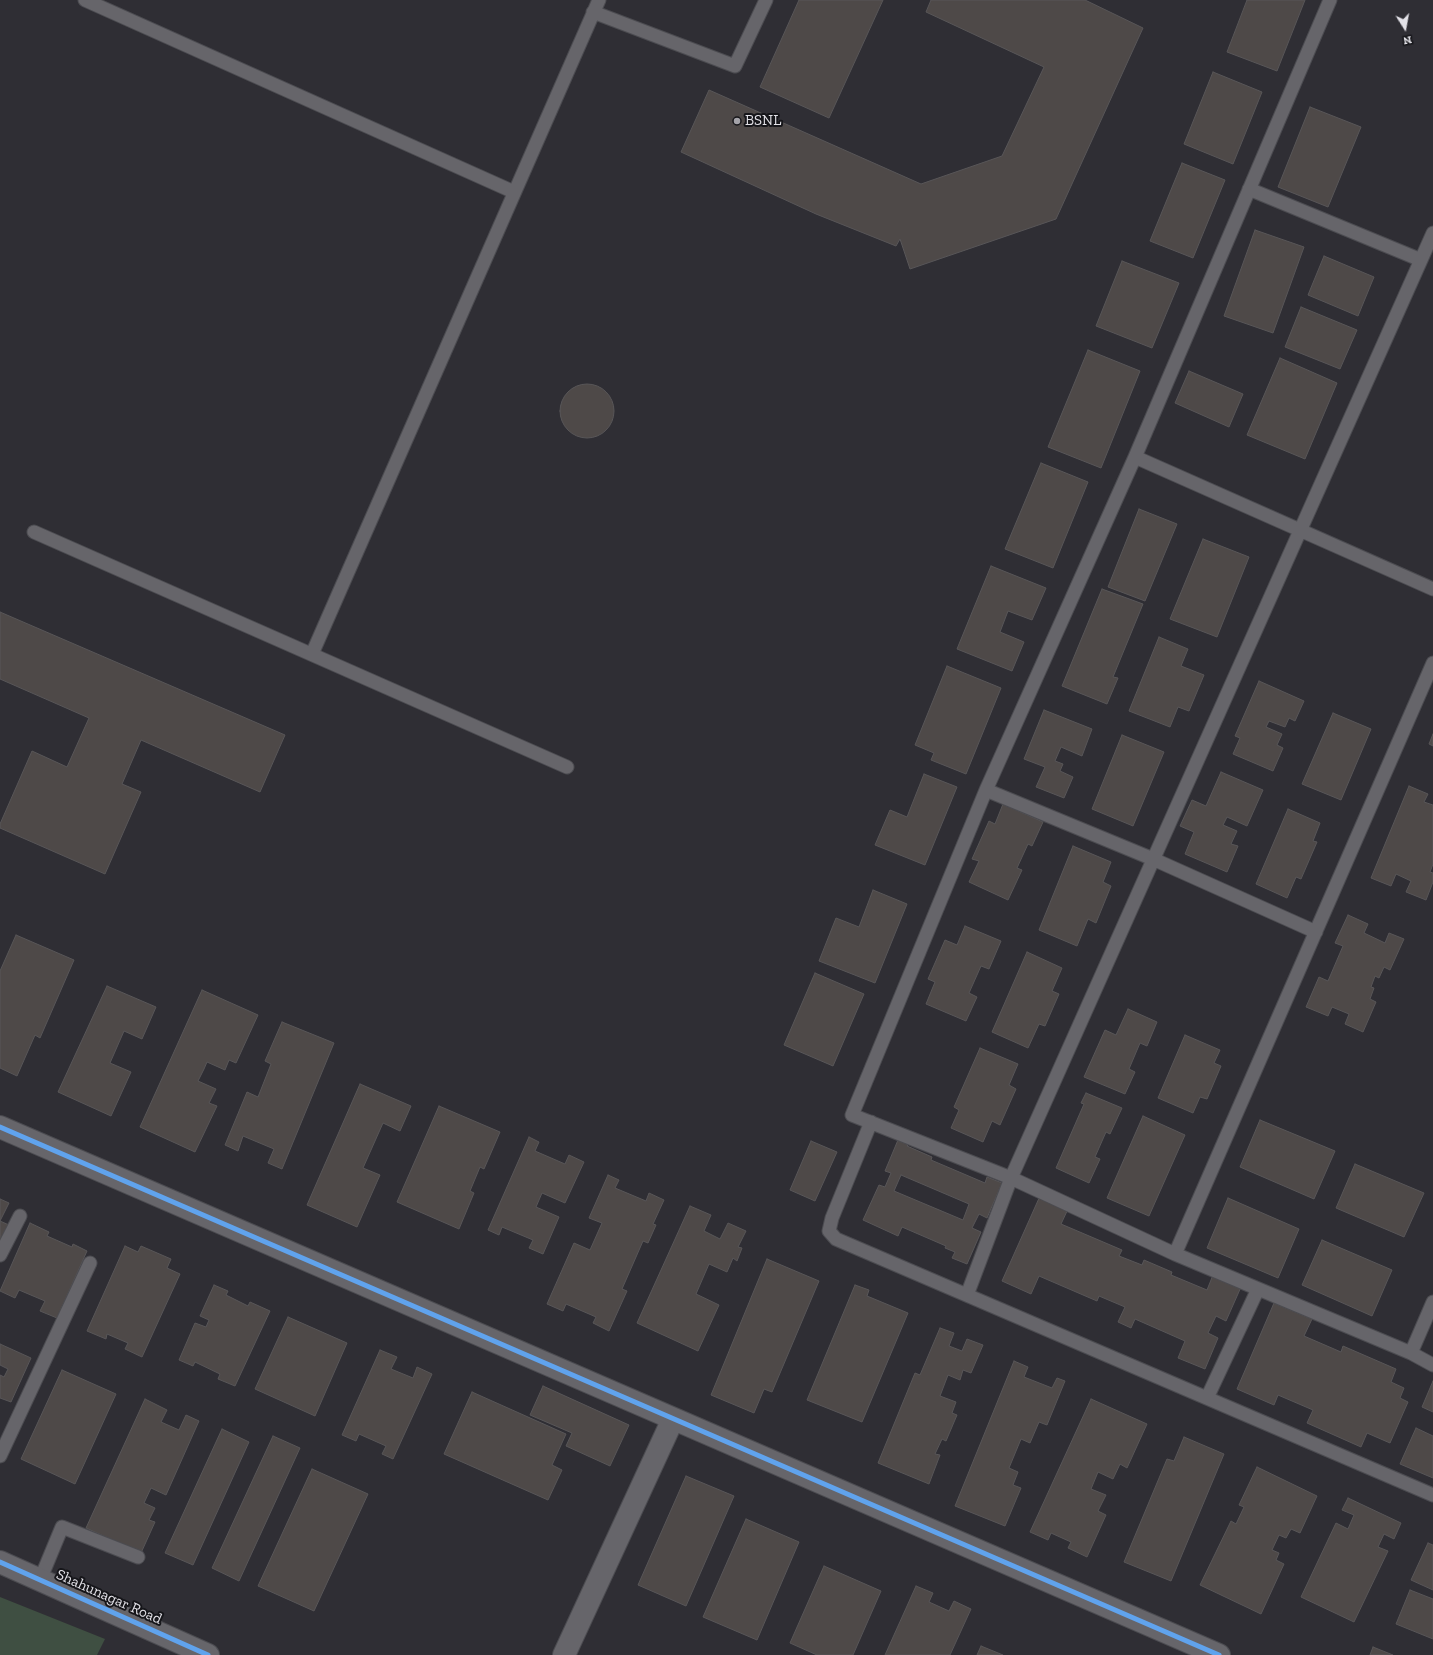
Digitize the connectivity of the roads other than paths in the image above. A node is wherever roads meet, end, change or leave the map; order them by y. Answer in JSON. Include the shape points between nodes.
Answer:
{"nodes":[{"id":1,"x":85,"y":0,"type":"edge"},
{"id":2,"x":599,"y":0,"type":"edge"},
{"id":3,"x":766,"y":0,"type":"edge"},
{"id":4,"x":1330,"y":0,"type":"edge"},
{"id":5,"x":593,"y":12,"type":"junction"},
{"id":6,"x":1249,"y":189,"type":"junction"},
{"id":7,"x":514,"y":192,"type":"junction"},
{"id":8,"x":1433,"y":233,"type":"edge"},
{"id":9,"x":1421,"y":260,"type":"junction"},
{"id":10,"x":1134,"y":457,"type":"junction"},
{"id":11,"x":1301,"y":530,"type":"junction"},
{"id":12,"x":34,"y":532,"type":"dead end"},
{"id":13,"x":1433,"y":589,"type":"edge"},
{"id":14,"x":312,"y":654,"type":"junction"},
{"id":15,"x":1433,"y":663,"type":"edge"},
{"id":16,"x":567,"y":767,"type":"dead end"},
{"id":17,"x":986,"y":790,"type":"junction"},
{"id":18,"x":1153,"y":859,"type":"junction"},
{"id":19,"x":1316,"y":932,"type":"junction"},
{"id":20,"x":871,"y":1122,"type":"junction"},
{"id":21,"x":0,"y":1127,"type":"edge"},
{"id":22,"x":1011,"y":1178,"type":"junction"},
{"id":23,"x":20,"y":1216,"type":"dead end"},
{"id":24,"x":1175,"y":1254,"type":"junction"},
{"id":25,"x":0,"y":1255,"type":"edge"},
{"id":26,"x":90,"y":1263,"type":"dead end"},
{"id":27,"x":1258,"y":1289,"type":"junction"},
{"id":28,"x":967,"y":1296,"type":"junction"},
{"id":29,"x":1433,"y":1302,"type":"edge"},
{"id":30,"x":1411,"y":1353,"type":"junction"},
{"id":31,"x":1433,"y":1365,"type":"edge"},
{"id":32,"x":1206,"y":1398,"type":"junction"},
{"id":33,"x":673,"y":1419,"type":"junction"},
{"id":34,"x":0,"y":1456,"type":"edge"},
{"id":35,"x":1433,"y":1495,"type":"edge"},
{"id":36,"x":138,"y":1557,"type":"dead end"},
{"id":37,"x":0,"y":1562,"type":"edge"},
{"id":38,"x":40,"y":1580,"type":"junction"},
{"id":39,"x":208,"y":1655,"type":"edge"},
{"id":40,"x":564,"y":1655,"type":"edge"},
{"id":41,"x":1219,"y":1655,"type":"edge"}],
"edges":[{"from":1,"to":7,"type":"lane"},
{"from":2,"to":5,"type":"lane"},
{"from":3,"to":5,"type":"lane","via":[[735,66]]},
{"from":4,"to":6,"type":"lane"},
{"from":5,"to":7,"type":"lane"},
{"from":6,"to":9,"type":"lane"},
{"from":6,"to":10,"type":"lane"},
{"from":7,"to":14,"type":"lane"},
{"from":8,"to":9,"type":"lane"},
{"from":9,"to":11,"type":"lane"},
{"from":10,"to":11,"type":"lane"},
{"from":10,"to":17,"type":"lane"},
{"from":11,"to":13,"type":"lane"},
{"from":11,"to":18,"type":"lane"},
{"from":12,"to":14,"type":"lane"},
{"from":14,"to":16,"type":"lane"},
{"from":15,"to":19,"type":"lane"},
{"from":17,"to":18,"type":"lane"},
{"from":17,"to":20,"type":"lane","via":[[852,1115]]},
{"from":18,"to":19,"type":"lane"},
{"from":18,"to":22,"type":"lane"},
{"from":19,"to":24,"type":"lane"},
{"from":20,"to":22,"type":"lane"},
{"from":20,"to":28,"type":"lane","via":[[829,1231],[836,1239]]},
{"from":21,"to":33,"type":"street"},
{"from":22,"to":24,"type":"lane"},
{"from":22,"to":28,"type":"lane"},
{"from":23,"to":25,"type":"lane"},
{"from":24,"to":27,"type":"lane"},
{"from":26,"to":34,"type":"lane"},
{"from":27,"to":30,"type":"lane"},
{"from":27,"to":32,"type":"lane"},
{"from":28,"to":32,"type":"lane"},
{"from":29,"to":30,"type":"lane"},
{"from":30,"to":31,"type":"lane"},
{"from":32,"to":35,"type":"lane"},
{"from":33,"to":40,"type":"street"},
{"from":33,"to":41,"type":"street"},
{"from":36,"to":38,"type":"lane","via":[[62,1527]]},
{"from":37,"to":38,"type":"street","name":"Shahunagar Road"},
{"from":38,"to":39,"type":"street","name":"Shahunagar Road"}]}
